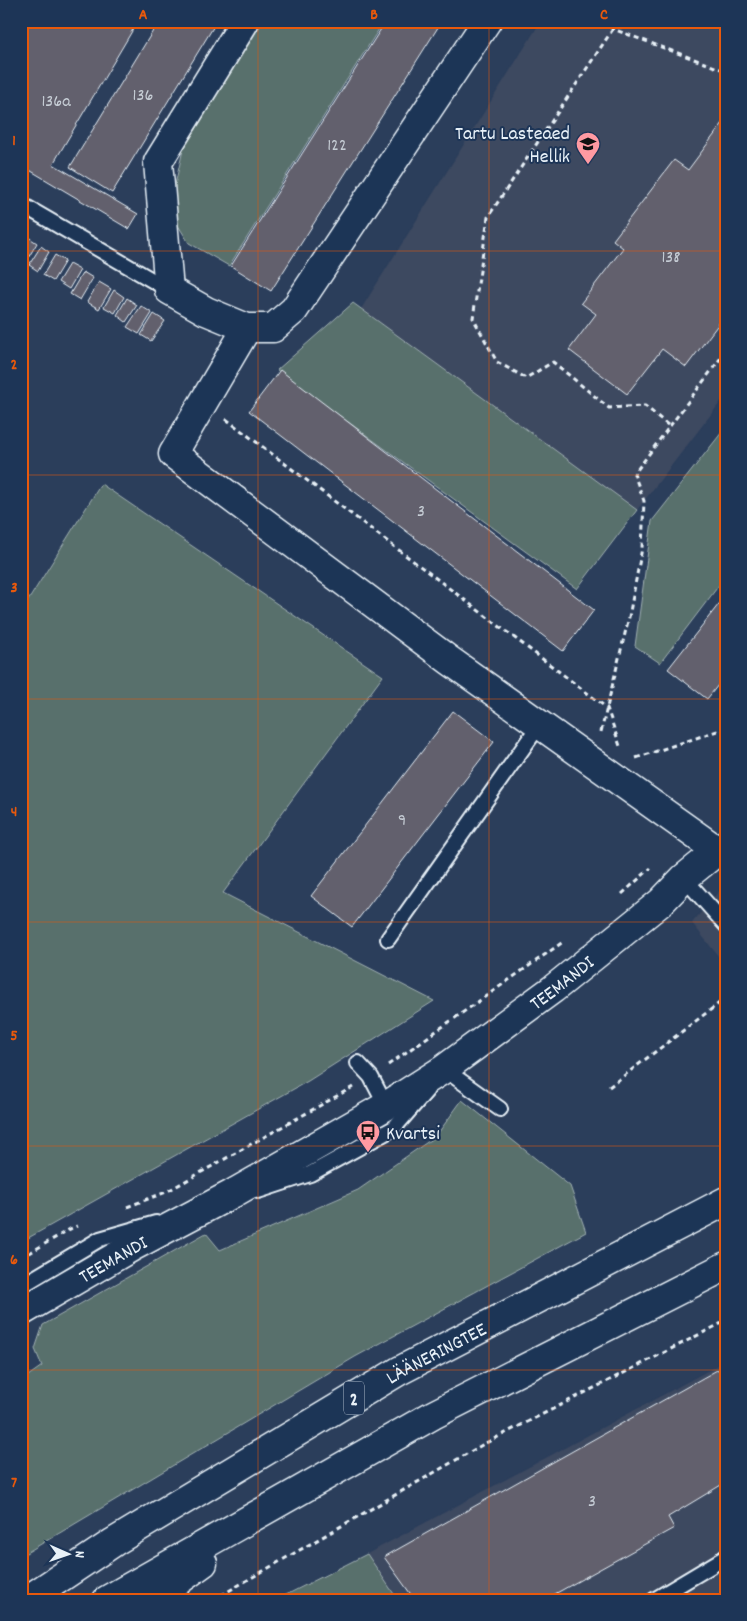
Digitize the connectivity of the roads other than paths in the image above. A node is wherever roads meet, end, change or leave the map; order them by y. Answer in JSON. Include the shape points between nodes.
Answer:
{"nodes":[{"id":1,"x":245,"y":21,"type":"edge"},
{"id":2,"x":487,"y":21,"type":"edge"},
{"id":3,"x":21,"y":204,"type":"edge"},
{"id":4,"x":169,"y":290,"type":"junction"},
{"id":5,"x":247,"y":328,"type":"junction"},
{"id":6,"x":540,"y":724,"type":"junction"},
{"id":7,"x":722,"y":847,"type":"edge"},
{"id":8,"x":684,"y":878,"type":"junction"},
{"id":9,"x":726,"y":924,"type":"edge"},
{"id":10,"x":388,"y":939,"type":"dead end"},
{"id":11,"x":358,"y":1063,"type":"dead end"},
{"id":12,"x":444,"y":1069,"type":"junction"},
{"id":13,"x":386,"y":1106,"type":"junction"},
{"id":14,"x":500,"y":1109,"type":"dead end"},
{"id":15,"x":726,"y":1201,"type":"edge"},
{"id":16,"x":206,"y":1208,"type":"junction"},
{"id":17,"x":726,"y":1266,"type":"edge"},
{"id":18,"x":21,"y":1286,"type":"edge"},
{"id":19,"x":21,"y":1312,"type":"edge"},
{"id":20,"x":320,"y":1478,"type":"junction"},
{"id":21,"x":114,"y":1542,"type":"junction"},
{"id":22,"x":726,"y":1557,"type":"edge"},
{"id":23,"x":21,"y":1590,"type":"edge"},
{"id":24,"x":27,"y":1600,"type":"edge"},
{"id":25,"x":107,"y":1600,"type":"edge"},
{"id":26,"x":152,"y":1600,"type":"edge"},
{"id":27,"x":654,"y":1600,"type":"edge"}],
"edges":[{"from":1,"to":4,"type":"main road","via":[[158,162]]},
{"from":2,"to":5,"type":"main road","via":[[294,310],[273,328]]},
{"from":3,"to":4,"type":"lane"},
{"from":4,"to":5,"type":"main road","via":[[206,311]]},
{"from":5,"to":6,"type":"main road","via":[[173,454]]},
{"from":6,"to":7,"type":"main road","via":[[607,764]]},
{"from":6,"to":10,"type":"lane"},
{"from":7,"to":8,"type":"main road","name":"TEEMANDI"},
{"from":8,"to":9,"type":"lane"},
{"from":8,"to":12,"type":"main road","name":"TEEMANDI","via":[[661,902],[553,989]]},
{"from":11,"to":13,"type":"lane","via":[[371,1077]]},
{"from":12,"to":13,"type":"main road","name":"TEEMANDI"},
{"from":12,"to":14,"type":"lane"},
{"from":12,"to":16,"type":"lane","via":[[394,1128],[310,1174]]},
{"from":13,"to":16,"type":"main road","name":"TEEMANDI"},
{"from":15,"to":21,"type":"main road","name":"LÄÄNERINGTEE","number":"2","via":[[399,1371]]},
{"from":16,"to":18,"type":"lane","via":[[100,1239]]},
{"from":16,"to":19,"type":"main road","name":"TEEMANDI"},
{"from":17,"to":20,"type":"main road","via":[[433,1415]]},
{"from":20,"to":25,"type":"main road"},
{"from":20,"to":26,"type":"main road"},
{"from":21,"to":23,"type":"main road","via":[[62,1565]]},
{"from":21,"to":24,"type":"main road","name":"LÄÄNERINGTEE","number":"2"},
{"from":22,"to":27,"type":"lane"}]}
